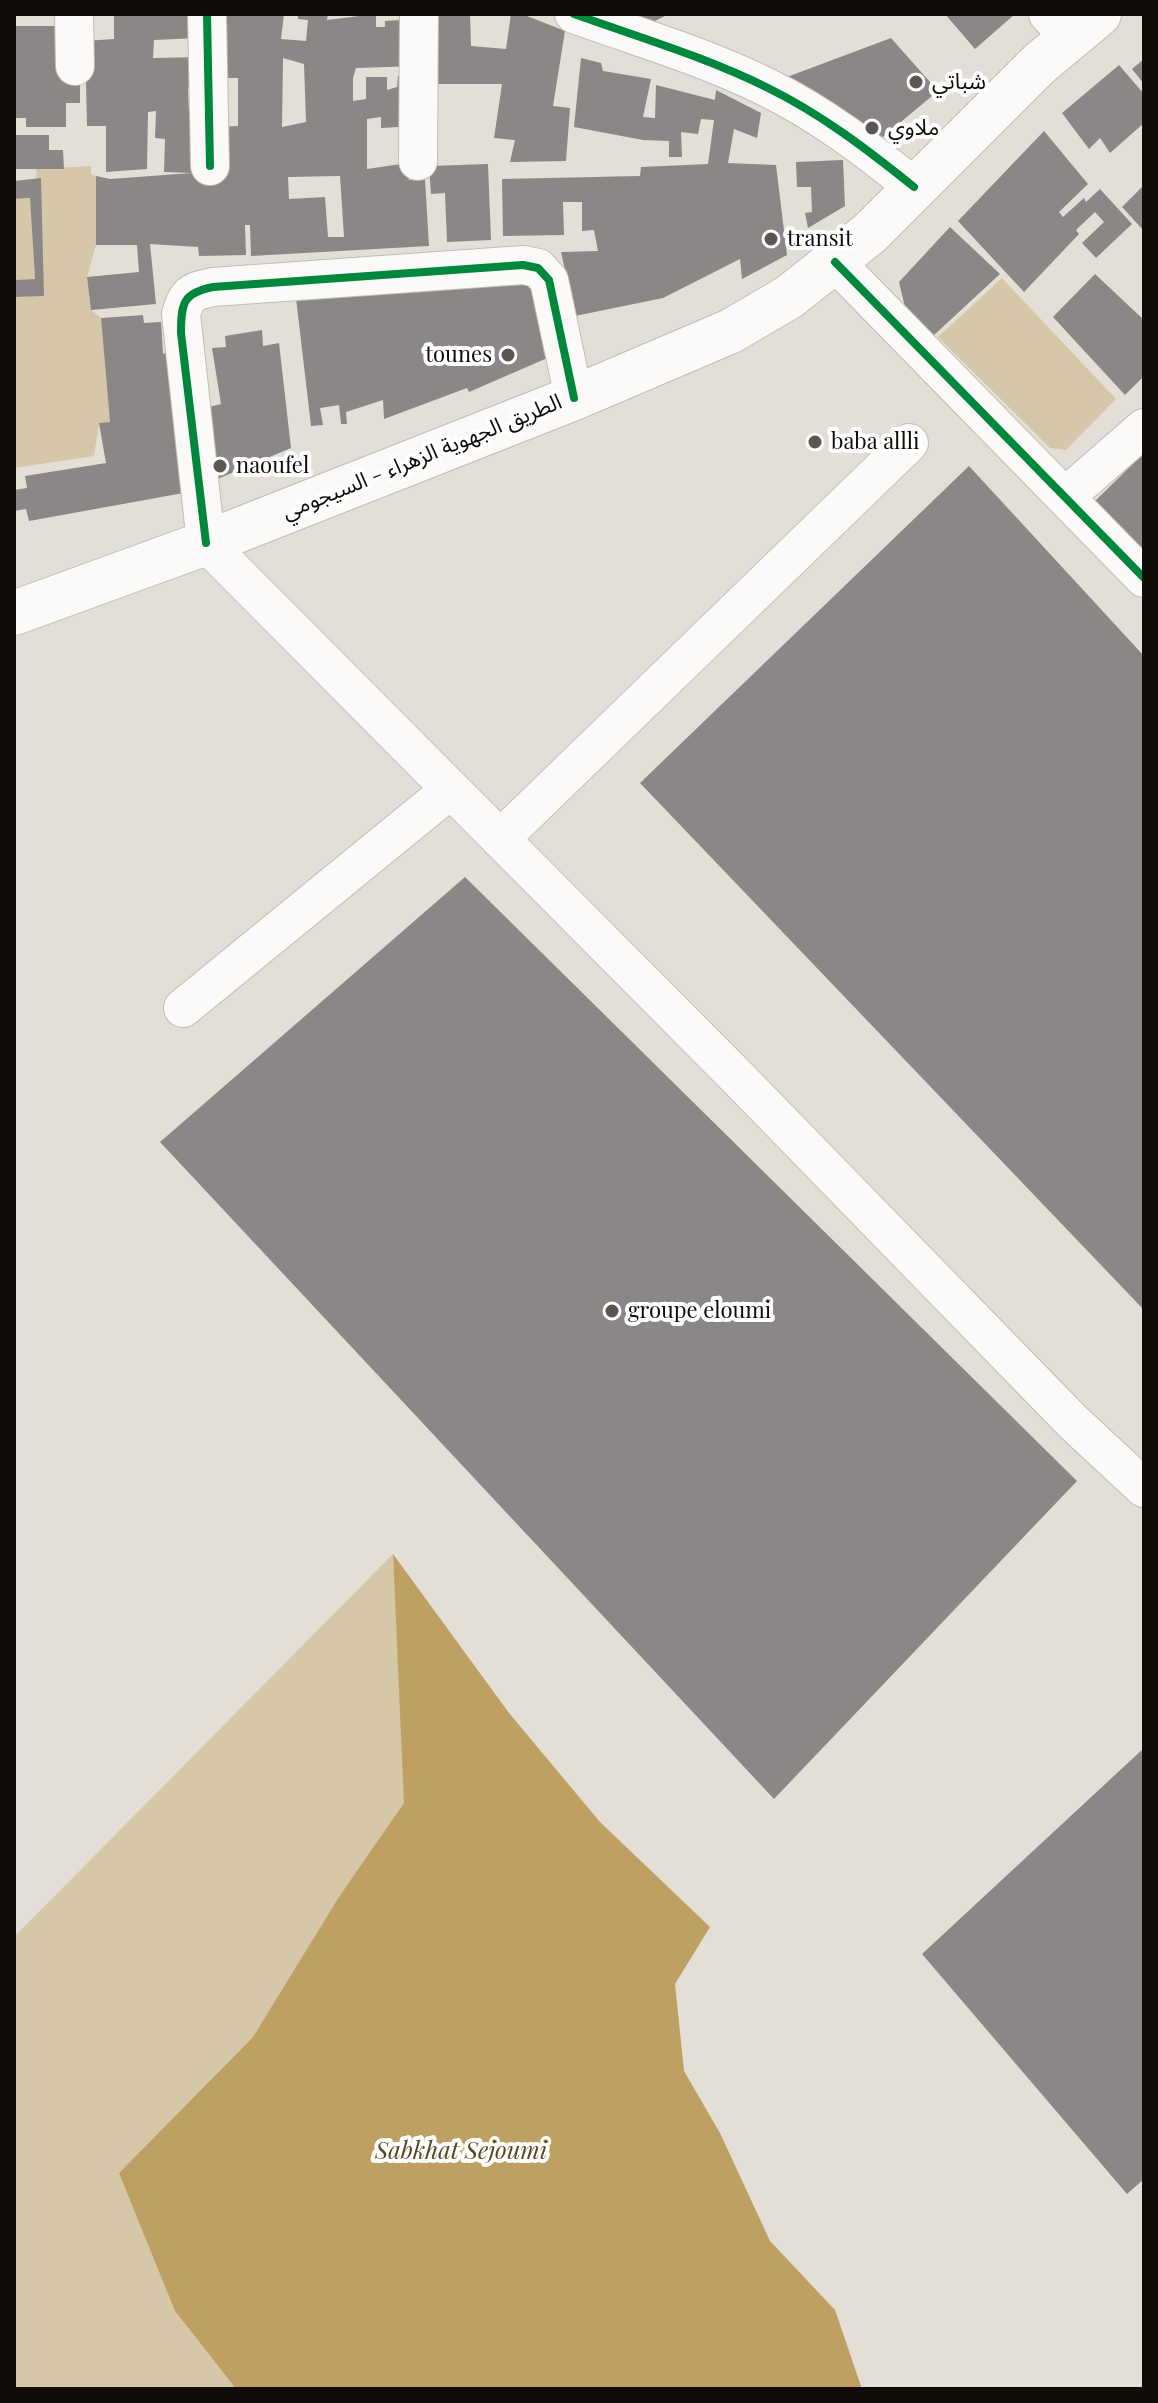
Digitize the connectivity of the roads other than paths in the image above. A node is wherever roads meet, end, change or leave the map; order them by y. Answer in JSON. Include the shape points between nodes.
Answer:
{"nodes":[{"id":1,"x":74,"y":14,"type":"edge"},
{"id":2,"x":207,"y":14,"type":"edge"},
{"id":3,"x":419,"y":14,"type":"edge"},
{"id":4,"x":574,"y":14,"type":"edge"},
{"id":5,"x":1072,"y":22,"type":"edge"},
{"id":6,"x":75,"y":66,"type":"dead end"},
{"id":7,"x":418,"y":161,"type":"dead end"},
{"id":8,"x":210,"y":166,"type":"dead end"},
{"id":9,"x":914,"y":187,"type":"junction"},
{"id":10,"x":835,"y":262,"type":"junction"},
{"id":11,"x":574,"y":398,"type":"junction"},
{"id":12,"x":1144,"y":428,"type":"edge"},
{"id":13,"x":909,"y":443,"type":"dead end"},
{"id":14,"x":1066,"y":496,"type":"junction"},
{"id":15,"x":206,"y":543,"type":"junction"},
{"id":16,"x":1144,"y":578,"type":"edge"},
{"id":17,"x":14,"y":613,"type":"edge"},
{"id":18,"x":450,"y":790,"type":"junction"},
{"id":19,"x":500,"y":839,"type":"junction"},
{"id":20,"x":183,"y":1008,"type":"dead end"},
{"id":21,"x":1144,"y":1488,"type":"edge"}],
"edges":[{"from":1,"to":6,"type":"street"},
{"from":2,"to":8,"type":"street"},
{"from":3,"to":7,"type":"street"},
{"from":4,"to":9,"type":"street","via":[[768,88],[869,151]]},
{"from":5,"to":9,"type":"main road","name":"الطريق الجهوية الزهراء - السيجومي"},
{"from":9,"to":10,"type":"main road","name":"الطريق الجهوية الزهراء - السيجومي"},
{"from":10,"to":11,"type":"main road","name":"الطريق الجهوية الزهراء - السيجومي","via":[[731,331]]},
{"from":10,"to":14,"type":"street"},
{"from":11,"to":15,"type":"main road","name":"الطريق الجهوية الزهراء - السيجومي"},
{"from":11,"to":15,"type":"street","via":[[549,280],[538,268],[194,291],[181,314],[181,333]]},
{"from":12,"to":14,"type":"street"},
{"from":13,"to":19,"type":"street"},
{"from":14,"to":16,"type":"street"},
{"from":15,"to":17,"type":"main road","name":"الطريق الجهوية الزهراء - السيجومي"},
{"from":15,"to":18,"type":"street"},
{"from":18,"to":19,"type":"street"},
{"from":18,"to":20,"type":"street"},
{"from":19,"to":21,"type":"street"}]}
